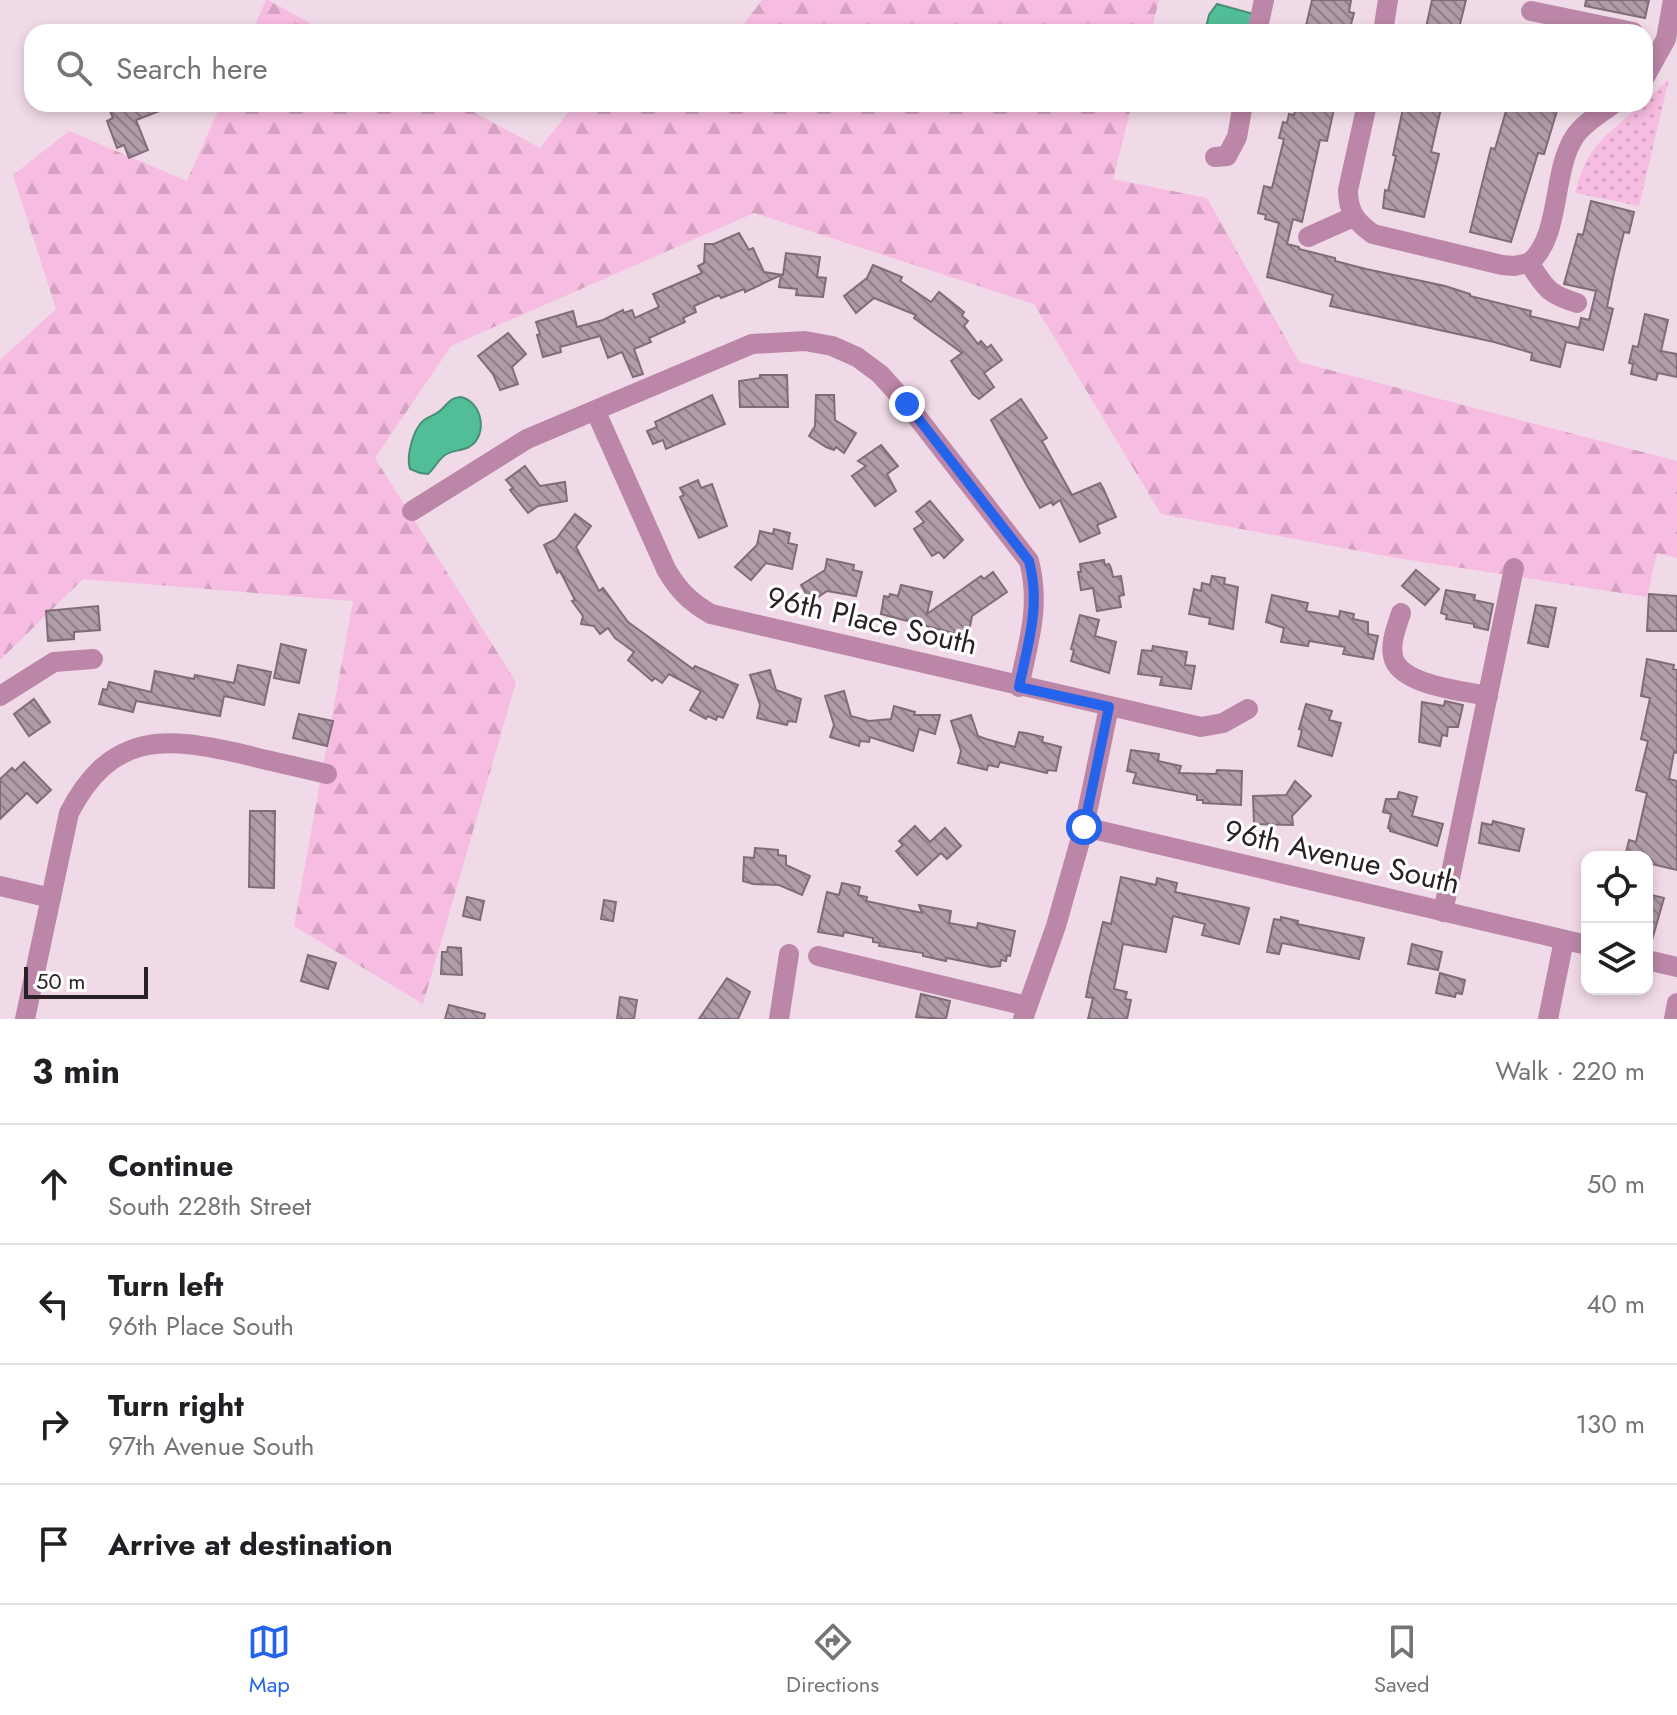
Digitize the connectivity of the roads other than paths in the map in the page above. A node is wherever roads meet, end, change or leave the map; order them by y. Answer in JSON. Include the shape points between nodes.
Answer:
{"nodes":[{"id":1,"x":1264,"y":0,"type":"edge"},
{"id":2,"x":1388,"y":0,"type":"edge"},
{"id":3,"x":1673,"y":0,"type":"edge"},
{"id":4,"x":1531,"y":11,"type":"dead end"},
{"id":5,"x":1259,"y":24,"type":"edge"},
{"id":6,"x":1384,"y":24,"type":"edge"},
{"id":7,"x":1594,"y":24,"type":"edge"},
{"id":8,"x":1653,"y":36,"type":"edge"},
{"id":9,"x":1666,"y":39,"type":"junction"},
{"id":10,"x":1653,"y":63,"type":"edge"},
{"id":11,"x":1242,"y":112,"type":"edge"},
{"id":12,"x":1365,"y":112,"type":"edge"},
{"id":13,"x":1602,"y":112,"type":"edge"},
{"id":14,"x":1215,"y":157,"type":"dead end"},
{"id":15,"x":1353,"y":217,"type":"junction"},
{"id":16,"x":1308,"y":237,"type":"dead end"},
{"id":17,"x":1529,"y":263,"type":"junction"},
{"id":18,"x":1577,"y":303,"type":"dead end"},
{"id":19,"x":596,"y":412,"type":"junction"},
{"id":20,"x":412,"y":511,"type":"dead end"},
{"id":21,"x":1514,"y":568,"type":"dead end"},
{"id":22,"x":1401,"y":613,"type":"dead end"},
{"id":23,"x":93,"y":659,"type":"dead end"},
{"id":24,"x":1019,"y":687,"type":"junction"},
{"id":25,"x":0,"y":696,"type":"edge"},
{"id":26,"x":1488,"y":696,"type":"junction"},
{"id":27,"x":1109,"y":707,"type":"junction"},
{"id":28,"x":1248,"y":709,"type":"dead end"},
{"id":29,"x":327,"y":774,"type":"dead end"},
{"id":30,"x":1084,"y":827,"type":"junction"},
{"id":31,"x":0,"y":886,"type":"edge"},
{"id":32,"x":51,"y":898,"type":"junction"},
{"id":33,"x":1443,"y":912,"type":"junction"},
{"id":34,"x":1564,"y":940,"type":"junction"},
{"id":35,"x":1581,"y":944,"type":"edge"},
{"id":36,"x":789,"y":954,"type":"dead end"},
{"id":37,"x":818,"y":956,"type":"dead end"},
{"id":38,"x":1653,"y":961,"type":"edge"},
{"id":39,"x":1677,"y":967,"type":"edge"},
{"id":40,"x":1677,"y":1003,"type":"edge"},
{"id":41,"x":1025,"y":1013,"type":"edge"},
{"id":42,"x":25,"y":1019,"type":"edge"},
{"id":43,"x":779,"y":1019,"type":"edge"},
{"id":44,"x":1548,"y":1019,"type":"edge"},
{"id":45,"x":1674,"y":1019,"type":"edge"}],
"edges":[{"from":1,"to":5,"type":"street"},
{"from":2,"to":6,"type":"street"},
{"from":3,"to":9,"type":"street"},
{"from":4,"to":7,"type":"street"},
{"from":8,"to":9,"type":"street"},
{"from":9,"to":10,"type":"street"},
{"from":11,"to":14,"type":"street","via":[[1227,156]]},
{"from":12,"to":15,"type":"street","via":[[1348,190]]},
{"from":13,"to":17,"type":"street","via":[[1575,136],[1544,247]]},
{"from":15,"to":16,"type":"street"},
{"from":15,"to":17,"type":"street","via":[[1373,234],[1502,265]]},
{"from":17,"to":18,"type":"street","via":[[1555,296]]},
{"from":19,"to":20,"type":"street","via":[[527,439]]},
{"from":19,"to":24,"type":"street","name":"96th Place South","via":[[666,569],[693,604],[711,614]]},
{"from":19,"to":24,"type":"street","via":[[752,344],[805,341],[857,357],[907,404],[1029,561],[1036,607]]},
{"from":21,"to":26,"type":"street"},
{"from":22,"to":26,"type":"street","via":[[1393,658],[1401,671],[1412,679]]},
{"from":23,"to":25,"type":"street","via":[[54,662]]},
{"from":24,"to":27,"type":"street","name":"96th Place South"},
{"from":26,"to":33,"type":"street"},
{"from":27,"to":28,"type":"street","name":"96th Place South","via":[[1201,727],[1223,723]]},
{"from":27,"to":30,"type":"street"},
{"from":29,"to":32,"type":"street","via":[[192,743],[153,743],[109,762],[69,813]]},
{"from":30,"to":33,"type":"street","name":"96th Avenue South"},
{"from":30,"to":41,"type":"street"},
{"from":31,"to":32,"type":"street"},
{"from":32,"to":42,"type":"street"},
{"from":33,"to":34,"type":"street","name":"96th Avenue South"},
{"from":34,"to":35,"type":"street","name":"96th Avenue South"},
{"from":34,"to":44,"type":"street"},
{"from":36,"to":43,"type":"street"},
{"from":37,"to":41,"type":"street"},
{"from":38,"to":39,"type":"street"},
{"from":40,"to":45,"type":"street"}]}
